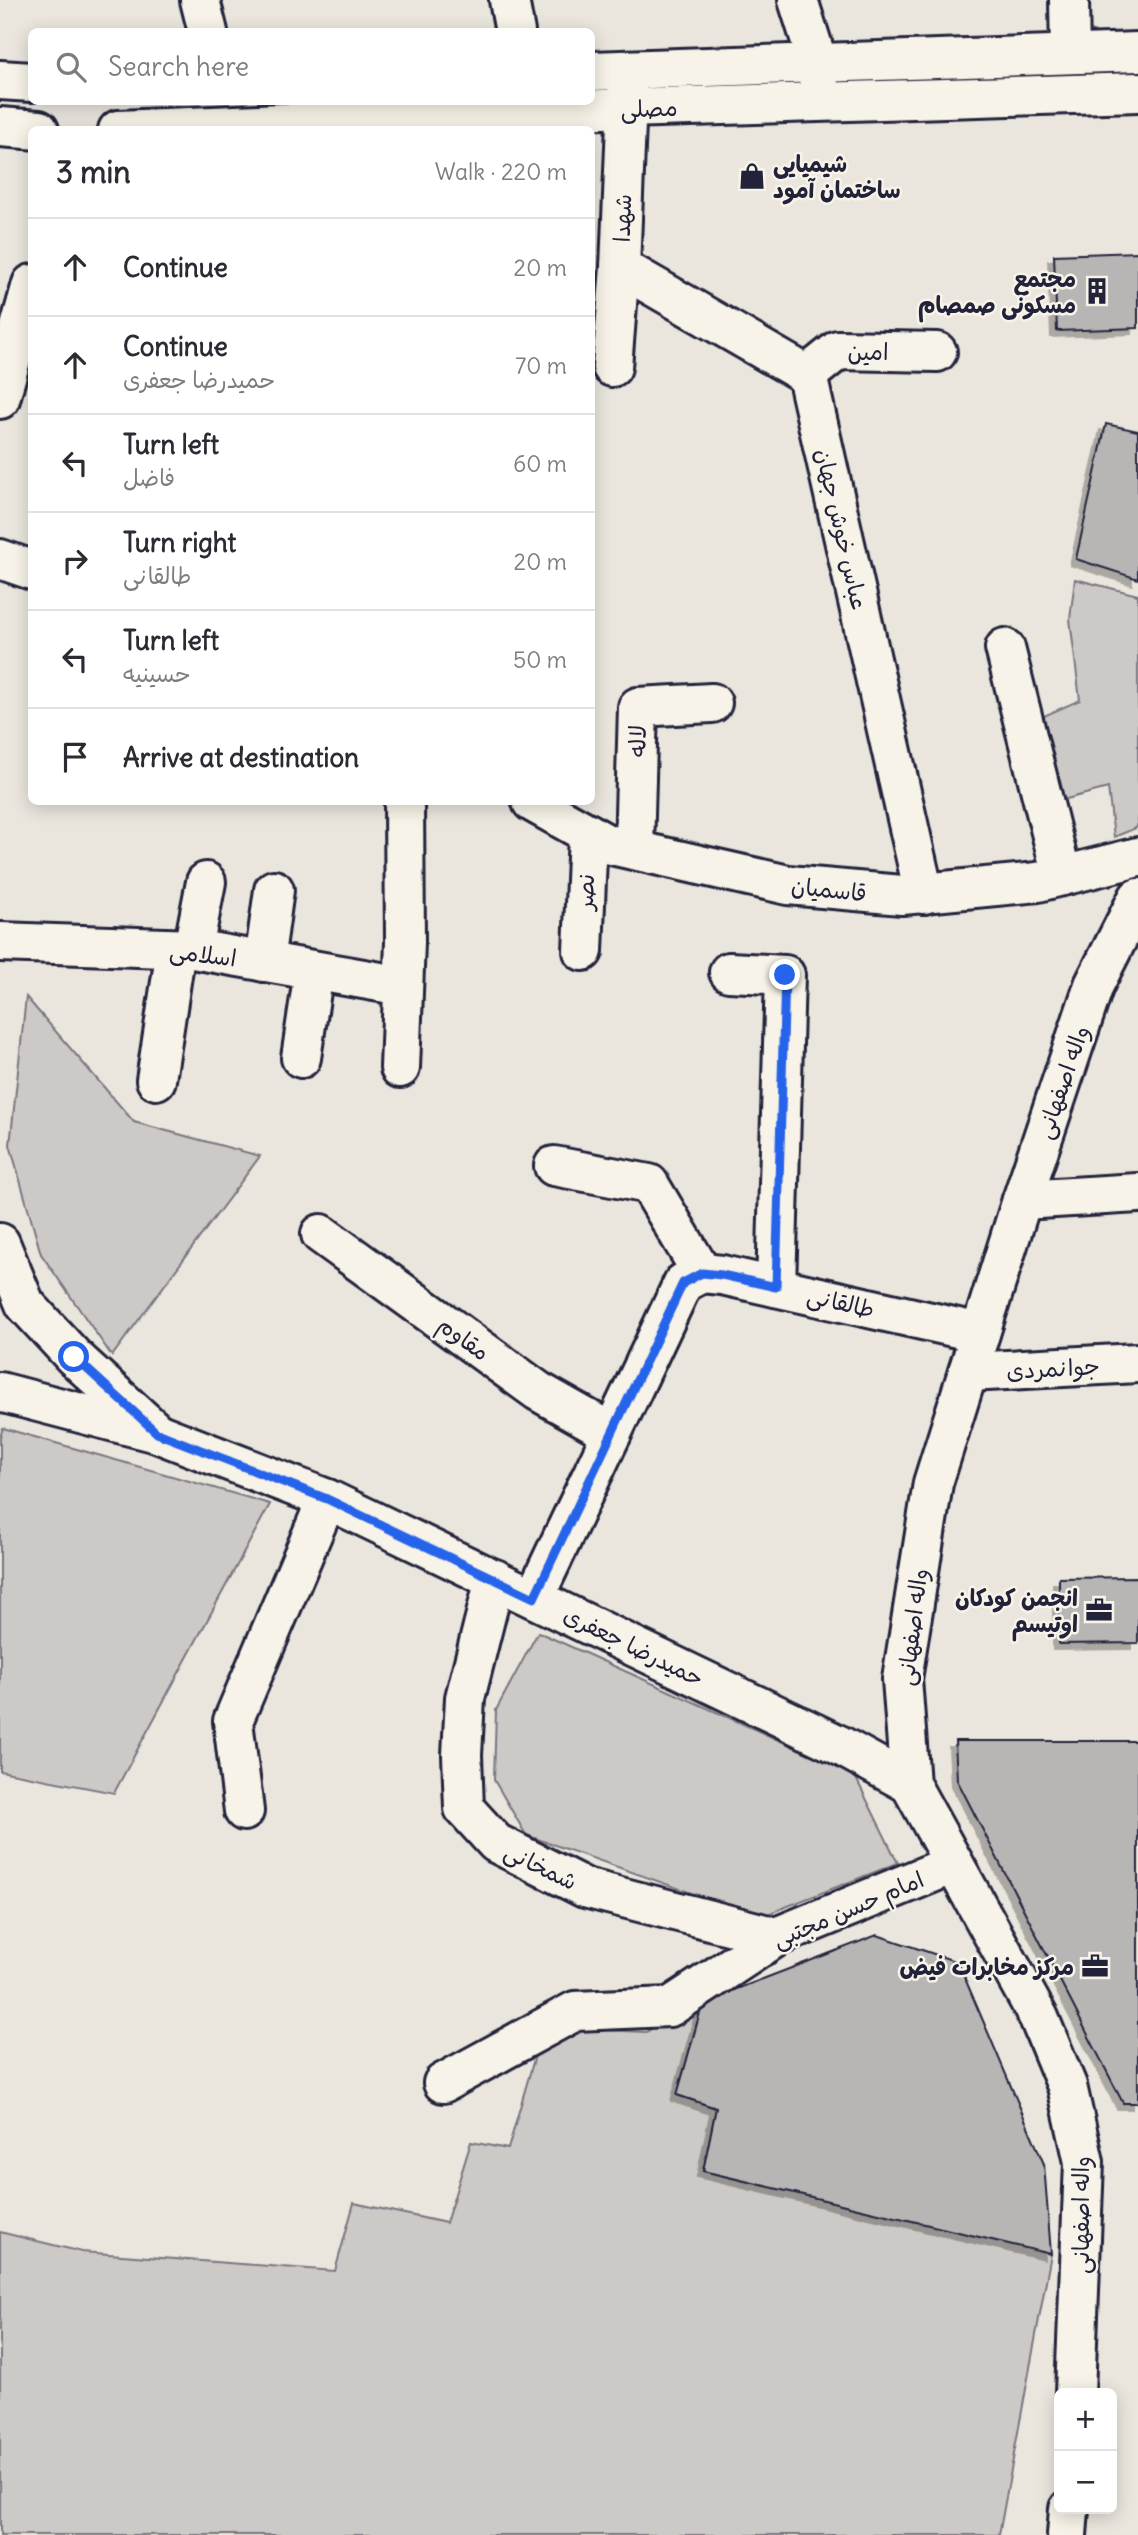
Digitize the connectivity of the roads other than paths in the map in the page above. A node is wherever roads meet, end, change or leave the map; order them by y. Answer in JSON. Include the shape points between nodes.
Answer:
{"nodes":[{"id":1,"x":200,"y":0,"type":"edge"},
{"id":2,"x":509,"y":0,"type":"edge"},
{"id":3,"x":798,"y":0,"type":"edge"},
{"id":4,"x":1069,"y":0,"type":"edge"},
{"id":5,"x":207,"y":28,"type":"edge"},
{"id":6,"x":514,"y":28,"type":"edge"},
{"id":7,"x":1138,"y":52,"type":"edge"},
{"id":8,"x":1070,"y":54,"type":"junction"},
{"id":9,"x":818,"y":63,"type":"junction"},
{"id":10,"x":629,"y":69,"type":"junction"},
{"id":11,"x":595,"y":71,"type":"edge"},
{"id":12,"x":0,"y":80,"type":"edge"},
{"id":13,"x":28,"y":82,"type":"edge"},
{"id":14,"x":1138,"y":92,"type":"edge"},
{"id":15,"x":819,"y":102,"type":"junction"},
{"id":16,"x":626,"y":108,"type":"junction"},
{"id":17,"x":358,"y":125,"type":"edge"},
{"id":18,"x":299,"y":126,"type":"edge"},
{"id":19,"x":0,"y":127,"type":"edge"},
{"id":20,"x":28,"y":129,"type":"edge"},
{"id":21,"x":620,"y":267,"type":"junction"},
{"id":22,"x":28,"y":298,"type":"edge"},
{"id":23,"x":937,"y":352,"type":"dead end"},
{"id":24,"x":612,"y":367,"type":"dead end"},
{"id":25,"x":807,"y":375,"type":"junction"},
{"id":26,"x":0,"y":399,"type":"edge"},
{"id":27,"x":0,"y":559,"type":"edge"},
{"id":28,"x":28,"y":568,"type":"edge"},
{"id":29,"x":1005,"y":648,"type":"dead end"},
{"id":30,"x":712,"y":703,"type":"dead end"},
{"id":31,"x":404,"y":805,"type":"edge"},
{"id":32,"x":537,"y":805,"type":"edge"},
{"id":33,"x":588,"y":833,"type":"junction"},
{"id":34,"x":634,"y":850,"type":"junction"},
{"id":35,"x":1138,"y":857,"type":"edge"},
{"id":36,"x":1062,"y":876,"type":"junction"},
{"id":37,"x":206,"y":882,"type":"dead end"},
{"id":38,"x":274,"y":890,"type":"dead end"},
{"id":39,"x":924,"y":894,"type":"junction"},
{"id":40,"x":1138,"y":898,"type":"edge"},
{"id":41,"x":0,"y":943,"type":"edge"},
{"id":42,"x":185,"y":949,"type":"junction"},
{"id":43,"x":583,"y":951,"type":"dead end"},
{"id":44,"x":264,"y":962,"type":"junction"},
{"id":45,"x":314,"y":971,"type":"junction"},
{"id":46,"x":729,"y":972,"type":"dead end"},
{"id":47,"x":403,"y":986,"type":"junction"},
{"id":48,"x":301,"y":1058,"type":"dead end"},
{"id":49,"x":400,"y":1068,"type":"dead end"},
{"id":50,"x":156,"y":1080,"type":"dead end"},
{"id":51,"x":554,"y":1166,"type":"dead end"},
{"id":52,"x":1138,"y":1192,"type":"edge"},
{"id":53,"x":1021,"y":1200,"type":"junction"},
{"id":54,"x":321,"y":1234,"type":"dead end"},
{"id":55,"x":0,"y":1243,"type":"edge"},
{"id":56,"x":702,"y":1273,"type":"junction"},
{"id":57,"x":776,"y":1287,"type":"junction"},
{"id":58,"x":980,"y":1333,"type":"junction"},
{"id":59,"x":1138,"y":1363,"type":"edge"},
{"id":60,"x":968,"y":1372,"type":"junction"},
{"id":61,"x":0,"y":1392,"type":"edge"},
{"id":62,"x":157,"y":1433,"type":"junction"},
{"id":63,"x":612,"y":1433,"type":"junction"},
{"id":64,"x":327,"y":1499,"type":"junction"},
{"id":65,"x":495,"y":1579,"type":"junction"},
{"id":66,"x":534,"y":1598,"type":"junction"},
{"id":67,"x":910,"y":1784,"type":"junction"},
{"id":68,"x":244,"y":1811,"type":"dead end"},
{"id":69,"x":954,"y":1864,"type":"junction"},
{"id":70,"x":776,"y":1937,"type":"junction"},
{"id":71,"x":443,"y":2083,"type":"dead end"},
{"id":72,"x":1075,"y":2388,"type":"edge"},
{"id":73,"x":1069,"y":2514,"type":"edge"},
{"id":74,"x":1067,"y":2535,"type":"edge"}],
"edges":[{"from":1,"to":5,"type":"street"},
{"from":2,"to":6,"type":"street"},
{"from":3,"to":9,"type":"street"},
{"from":4,"to":8,"type":"street"},
{"from":7,"to":8,"type":"street","name":"مصلی"},
{"from":8,"to":9,"type":"street","name":"مصلی"},
{"from":9,"to":10,"type":"street","name":"مصلی"},
{"from":9,"to":15,"type":"street"},
{"from":10,"to":11,"type":"street","name":"مصلی"},
{"from":10,"to":16,"type":"street","name":"شهدا"},
{"from":12,"to":13,"type":"street"},
{"from":14,"to":15,"type":"street","name":"مصلی"},
{"from":15,"to":16,"type":"street","name":"مصلی"},
{"from":16,"to":17,"type":"street","name":"مصلی"},
{"from":16,"to":21,"type":"street","name":"شهدا"},
{"from":17,"to":18,"type":"street","name":"مصلی"},
{"from":19,"to":20,"type":"street"},
{"from":21,"to":24,"type":"street","name":"شهدا"},
{"from":21,"to":25,"type":"street"},
{"from":22,"to":26,"type":"street"},
{"from":23,"to":25,"type":"street","name":"امین","via":[[838,350]]},
{"from":25,"to":39,"type":"street","name":"عباس خوش جهان"},
{"from":27,"to":28,"type":"street"},
{"from":29,"to":36,"type":"street"},
{"from":30,"to":34,"type":"street","name":"لاله","via":[[638,707]]},
{"from":31,"to":47,"type":"street"},
{"from":32,"to":33,"type":"street","name":"قاسمیان"},
{"from":33,"to":34,"type":"street","name":"قاسمیان","via":[[607,844]]},
{"from":33,"to":43,"type":"street","name":"نصر"},
{"from":34,"to":39,"type":"street","name":"قاسمیان","via":[[788,886]]},
{"from":35,"to":36,"type":"street","name":"قاسمیان"},
{"from":36,"to":39,"type":"street","name":"قاسمیان"},
{"from":37,"to":42,"type":"street"},
{"from":38,"to":44,"type":"street"},
{"from":40,"to":53,"type":"street","name":"واله اصفهانی","via":[[1094,985]]},
{"from":41,"to":42,"type":"street","name":"اسلامی"},
{"from":42,"to":44,"type":"street","name":"اسلامی"},
{"from":42,"to":50,"type":"street"},
{"from":44,"to":45,"type":"street","name":"اسلامی"},
{"from":45,"to":47,"type":"street","name":"اسلامی"},
{"from":45,"to":48,"type":"street"},
{"from":46,"to":57,"type":"street","via":[[785,975]]},
{"from":47,"to":49,"type":"street"},
{"from":51,"to":56,"type":"street","via":[[649,1184]]},
{"from":52,"to":53,"type":"street"},
{"from":53,"to":58,"type":"street","name":"واله اصفهانی"},
{"from":54,"to":63,"type":"street","name":"مقاوم","via":[[538,1391]]},
{"from":55,"to":62,"type":"street","via":[[25,1304],[74,1357]]},
{"from":56,"to":57,"type":"street","name":"طالقانی"},
{"from":56,"to":63,"type":"street","via":[[683,1283]]},
{"from":57,"to":58,"type":"street","name":"طالقانی"},
{"from":58,"to":60,"type":"street","name":"واله اصفهانی"},
{"from":59,"to":60,"type":"street","name":"جوانمردی"},
{"from":60,"to":67,"type":"street","name":"واله اصفهانی","via":[[933,1483],[902,1679]]},
{"from":61,"to":62,"type":"street","name":"حمیدرضا جعفری"},
{"from":62,"to":64,"type":"street","name":"حمیدرضا جعفری"},
{"from":63,"to":66,"type":"street"},
{"from":64,"to":65,"type":"street","name":"حمیدرضا جعفری"},
{"from":64,"to":68,"type":"street","via":[[233,1721]]},
{"from":65,"to":66,"type":"street","name":"حمیدرضا جعفری"},
{"from":65,"to":70,"type":"street","name":"شمخانی","via":[[465,1698],[464,1808],[496,1843],[585,1888]]},
{"from":66,"to":67,"type":"street","name":"حمیدرضا جعفری"},
{"from":67,"to":69,"type":"street","name":"واله اصفهانی"},
{"from":69,"to":70,"type":"street","name":"امام حسن مجتبی"},
{"from":69,"to":72,"type":"street","name":"واله اصفهانی","via":[[1039,2018],[1067,2086],[1084,2162]]},
{"from":70,"to":71,"type":"street","name":"امام حسن مجتبی","via":[[670,2007],[575,2011]]},
{"from":73,"to":74,"type":"street"}]}
